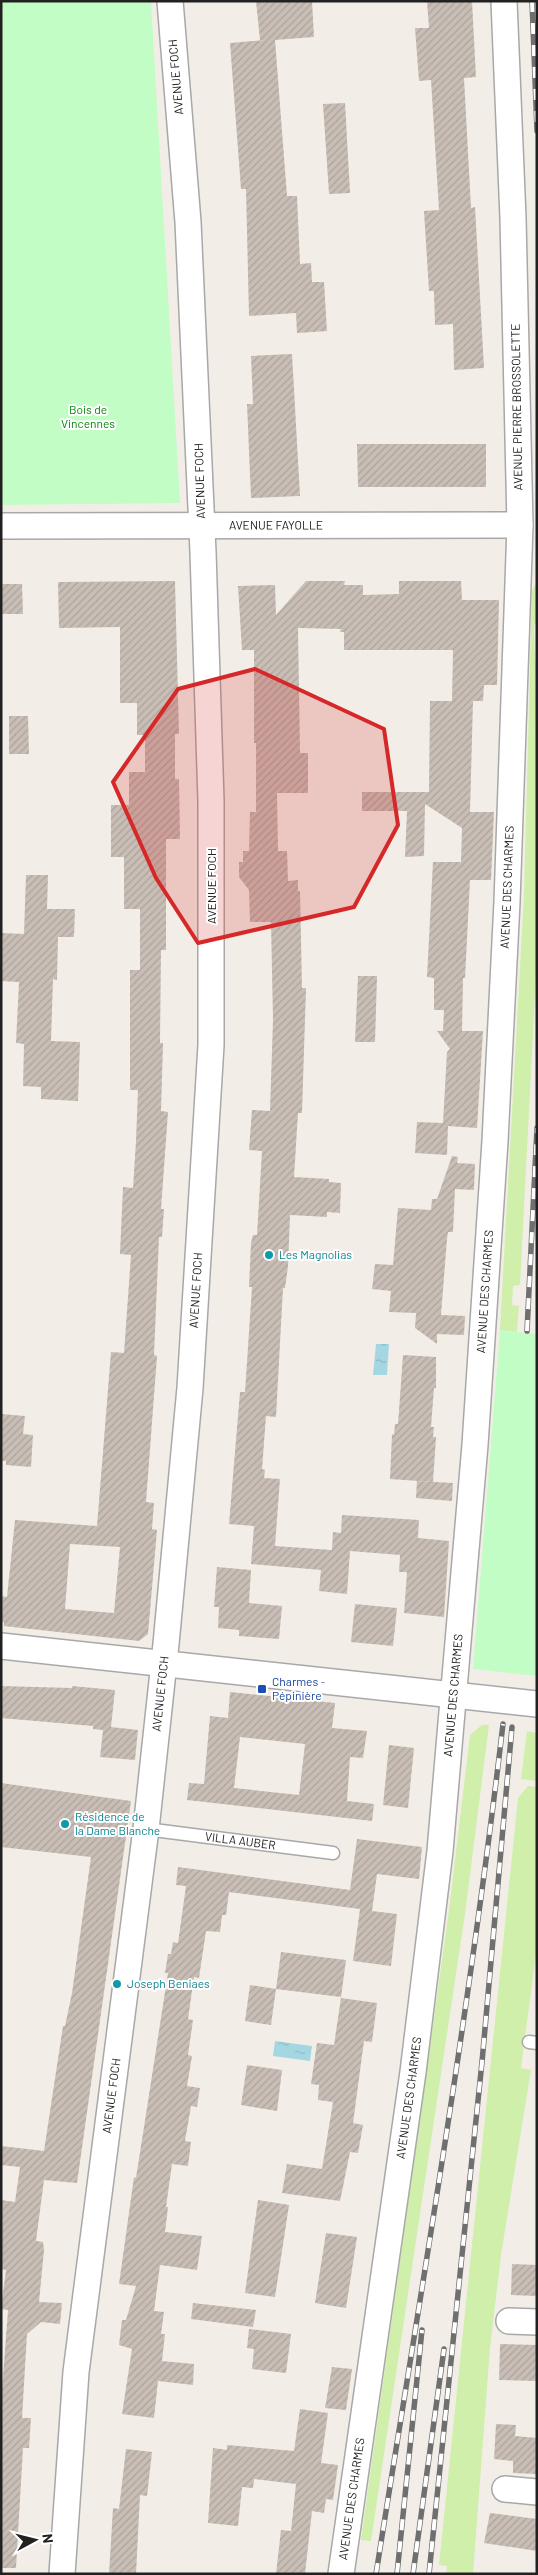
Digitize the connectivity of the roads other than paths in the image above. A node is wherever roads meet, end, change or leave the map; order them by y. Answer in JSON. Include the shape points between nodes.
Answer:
{"nodes":[{"id":1,"x":170,"y":1,"type":"edge"},
{"id":2,"x":504,"y":1,"type":"edge"},
{"id":3,"x":520,"y":525,"type":"junction"},
{"id":4,"x":1,"y":526,"type":"edge"},
{"id":5,"x":202,"y":526,"type":"junction"},
{"id":6,"x":510,"y":812,"type":"joint"},
{"id":7,"x":1,"y":1646,"type":"edge"},
{"id":8,"x":164,"y":1664,"type":"junction"},
{"id":9,"x":455,"y":1696,"type":"junction"},
{"id":10,"x":535,"y":1704,"type":"edge"},
{"id":11,"x":146,"y":1829,"type":"junction"},
{"id":12,"x":334,"y":1852,"type":"dead end"},
{"id":13,"x":509,"y":2321,"type":"dead end"},
{"id":14,"x":537,"y":2322,"type":"edge"},
{"id":15,"x":505,"y":2489,"type":"dead end"},
{"id":16,"x":537,"y":2492,"type":"edge"},
{"id":17,"x":62,"y":2574,"type":"edge"},
{"id":18,"x":341,"y":2574,"type":"edge"}],
"edges":[{"from":1,"to":5,"type":"street","name":"AVENUE FOCH","via":[[188,222]]},
{"from":2,"to":3,"type":"street","name":"AVENUE PIERRE BROSSOLETTE"},
{"from":3,"to":5,"type":"street","name":"AVENUE FAYOLLE"},
{"from":3,"to":6,"type":"street","name":"AVENUE PIERRE BROSSOLETTE"},
{"from":4,"to":5,"type":"street","name":"AVENUE FAYOLLE"},
{"from":5,"to":8,"type":"street","name":"AVENUE FOCH","via":[[211,801],[211,1045],[190,1388]]},
{"from":6,"to":9,"type":"street","name":"AVENUE DES CHARMES","via":[[495,1141]]},
{"from":7,"to":8,"type":"street"},
{"from":8,"to":9,"type":"street"},
{"from":8,"to":11,"type":"street","name":"AVENUE FOCH"},
{"from":9,"to":10,"type":"street"},
{"from":9,"to":18,"type":"street","name":"AVENUE DES CHARMES","via":[[427,1968]]},
{"from":11,"to":12,"type":"lane","name":"VILLA AUBER"},
{"from":11,"to":17,"type":"street","name":"AVENUE FOCH","via":[[76,2372]]},
{"from":13,"to":14,"type":"street"},
{"from":15,"to":16,"type":"street"}]}
